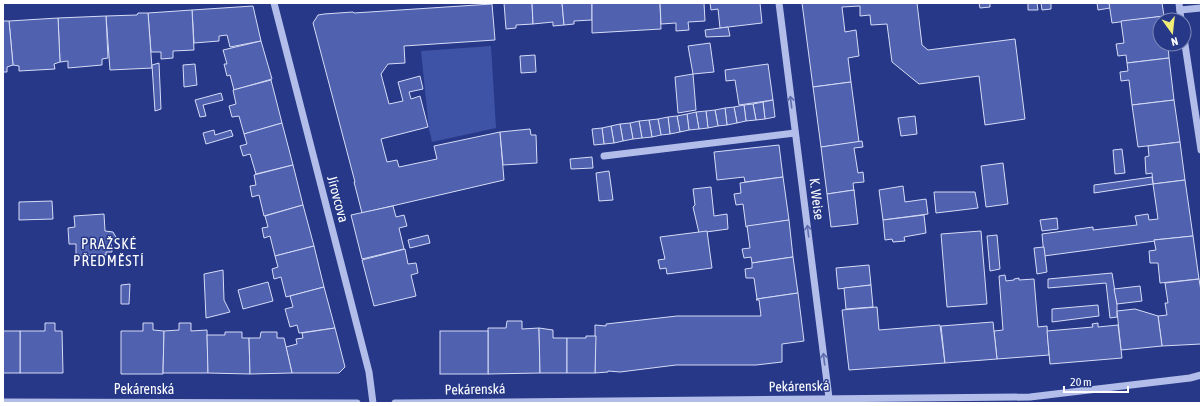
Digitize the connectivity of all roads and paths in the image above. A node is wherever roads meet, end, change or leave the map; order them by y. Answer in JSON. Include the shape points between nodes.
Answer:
{"nodes":[{"id":1,"x":274,"y":3,"type":"edge"},
{"id":2,"x":779,"y":3,"type":"edge"},
{"id":3,"x":1179,"y":7,"type":"edge"},
{"id":4,"x":1201,"y":8,"type":"edge"},
{"id":5,"x":1186,"y":52,"type":"edge"},
{"id":6,"x":795,"y":134,"type":"junction"},
{"id":7,"x":1201,"y":150,"type":"edge"},
{"id":8,"x":604,"y":156,"type":"dead end"},
{"id":9,"x":1201,"y":375,"type":"edge"},
{"id":10,"x":829,"y":398,"type":"junction"},
{"id":11,"x":3,"y":402,"type":"edge"},
{"id":12,"x":357,"y":403,"type":"edge"},
{"id":13,"x":373,"y":403,"type":"edge"},
{"id":14,"x":395,"y":403,"type":"edge"}],
"edges":[{"from":1,"to":13,"type":"street","name":"Jírovcova","via":[[369,372]]},
{"from":6,"to":2,"type":"street","name":"K. Weise","one_way":true},
{"from":3,"to":4,"type":"street"},
{"from":5,"to":7,"type":"street"},
{"from":6,"to":8,"type":"street"},
{"from":10,"to":6,"type":"street","name":"K. Weise","one_way":true},
{"from":9,"to":10,"type":"street","name":"Pekárenská","via":[[1030,397]]},
{"from":10,"to":14,"type":"street","name":"Pekárenská"},
{"from":11,"to":12,"type":"street","name":"Pekárenská"}]}
